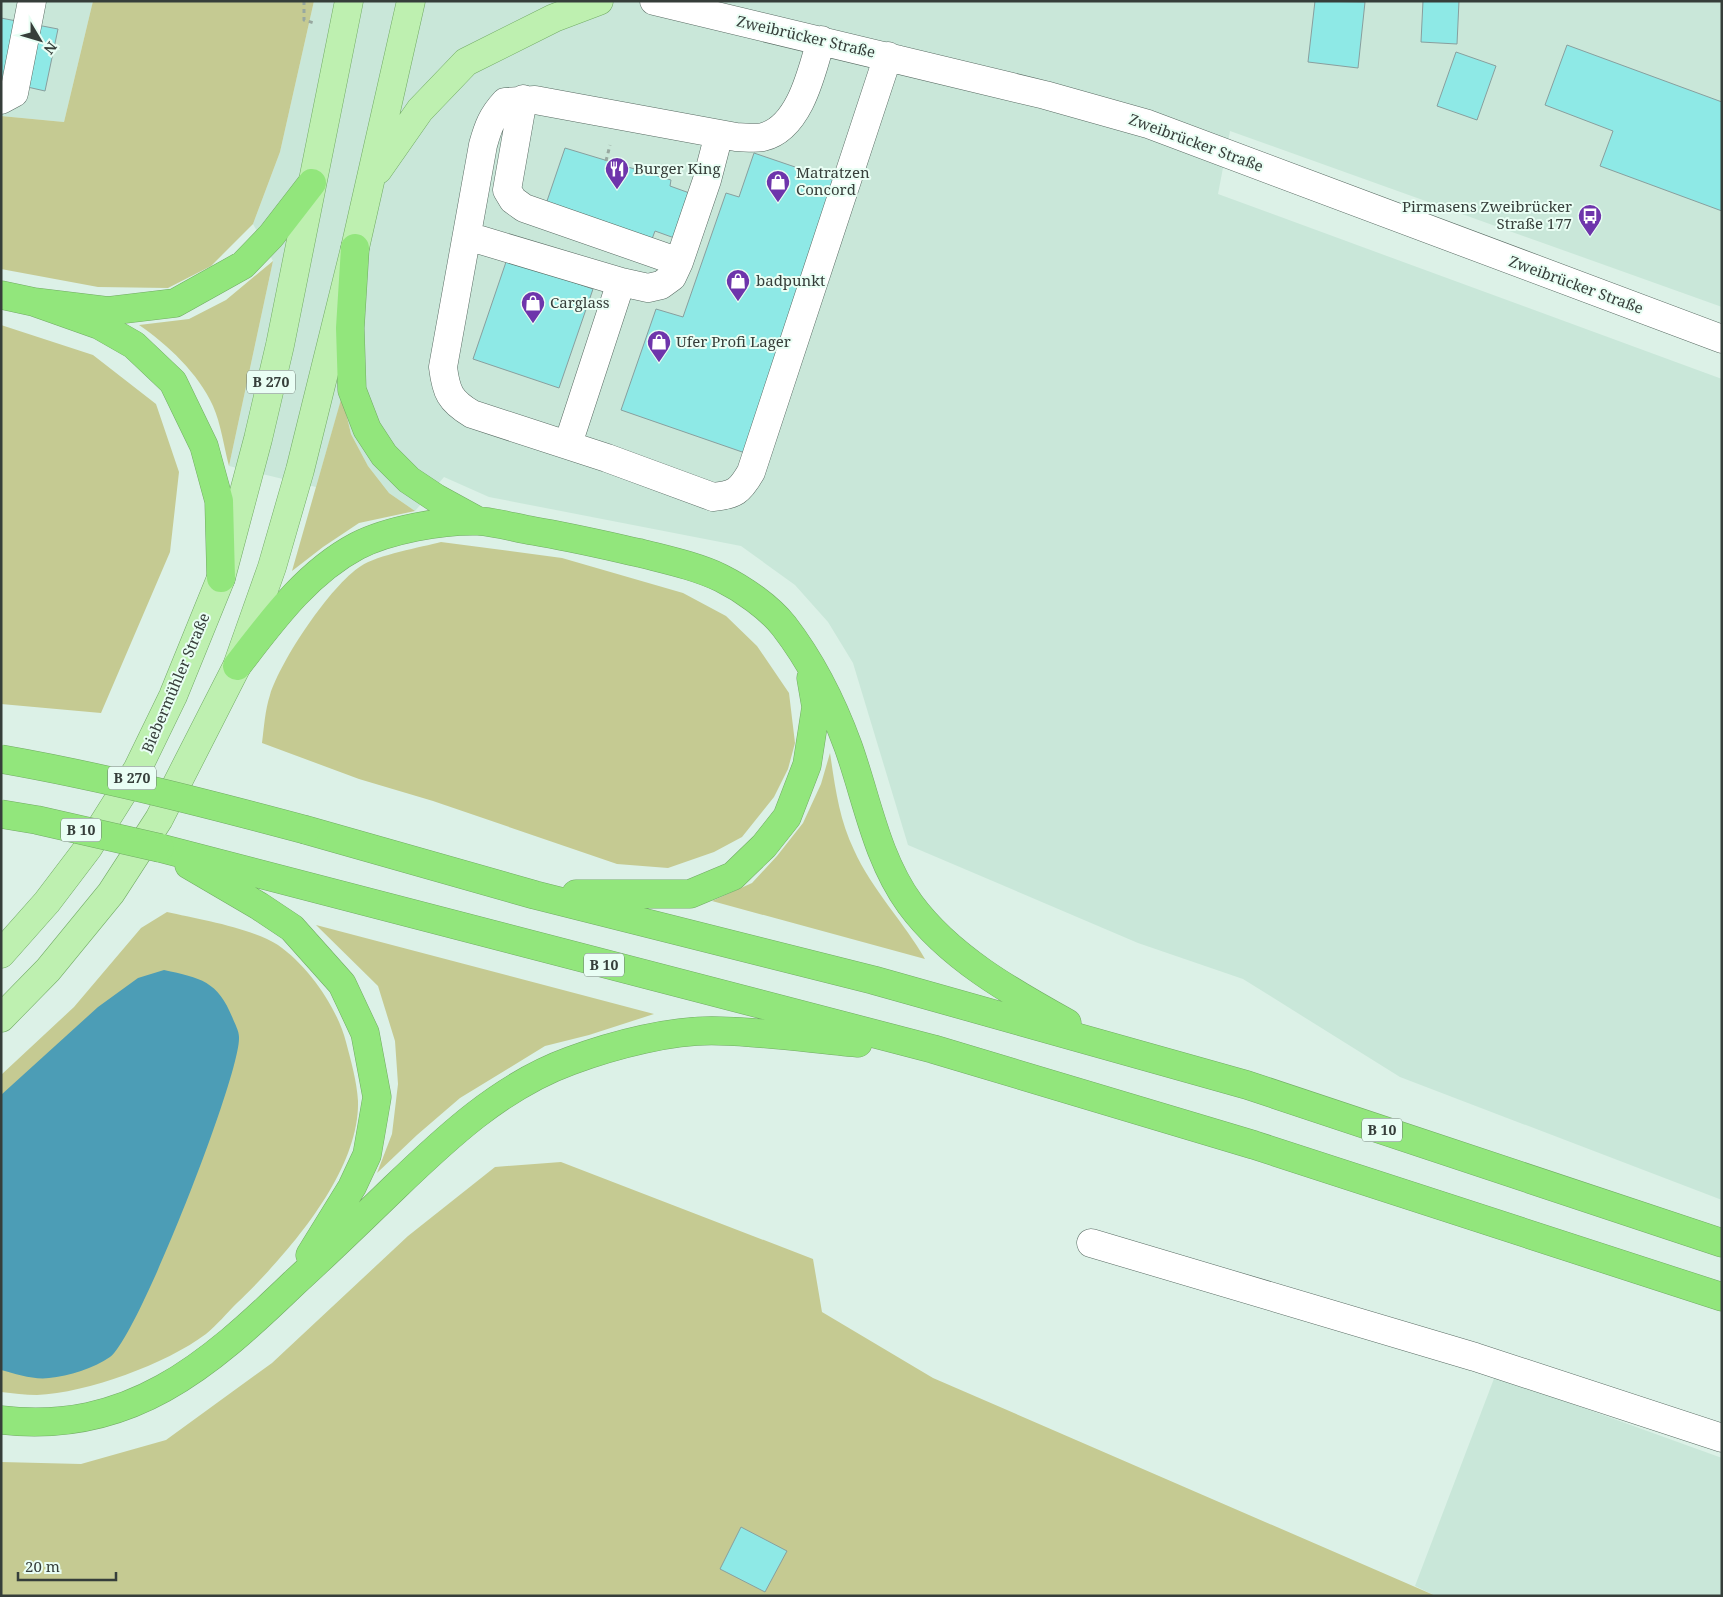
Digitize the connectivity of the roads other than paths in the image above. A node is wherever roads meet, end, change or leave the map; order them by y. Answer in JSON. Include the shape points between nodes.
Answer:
{"nodes":[{"id":1,"x":32,"y":1,"type":"edge"},
{"id":2,"x":349,"y":1,"type":"edge"},
{"id":3,"x":411,"y":1,"type":"edge"},
{"id":4,"x":599,"y":1,"type":"edge"},
{"id":5,"x":654,"y":1,"type":"edge"},
{"id":6,"x":821,"y":40,"type":"junction"},
{"id":7,"x":888,"y":56,"type":"junction"},
{"id":8,"x":523,"y":99,"type":"junction"},
{"id":9,"x":1,"y":100,"type":"edge"},
{"id":10,"x":719,"y":134,"type":"junction"},
{"id":11,"x":371,"y":179,"type":"junction"},
{"id":12,"x":312,"y":183,"type":"junction"},
{"id":13,"x":466,"y":236,"type":"junction"},
{"id":14,"x":355,"y":248,"type":"junction"},
{"id":15,"x":679,"y":262,"type":"junction"},
{"id":16,"x":621,"y":282,"type":"junction"},
{"id":17,"x":1,"y":295,"type":"edge"},
{"id":18,"x":34,"y":302,"type":"junction"},
{"id":19,"x":1722,"y":339,"type":"edge"},
{"id":20,"x":568,"y":444,"type":"junction"},
{"id":21,"x":478,"y":521,"type":"junction"},
{"id":22,"x":220,"y":578,"type":"junction"},
{"id":23,"x":237,"y":666,"type":"junction"},
{"id":24,"x":810,"y":666,"type":"junction"},
{"id":25,"x":1,"y":760,"type":"edge"},
{"id":26,"x":1,"y":814,"type":"edge"},
{"id":27,"x":160,"y":848,"type":"junction"},
{"id":28,"x":535,"y":894,"type":"junction"},
{"id":29,"x":1,"y":954,"type":"edge"},
{"id":30,"x":1,"y":1018,"type":"edge"},
{"id":31,"x":1106,"y":1045,"type":"junction"},
{"id":32,"x":934,"y":1049,"type":"junction"},
{"id":33,"x":1091,"y":1243,"type":"dead end"},
{"id":34,"x":1722,"y":1243,"type":"edge"},
{"id":35,"x":288,"y":1290,"type":"junction"},
{"id":36,"x":1722,"y":1297,"type":"edge"},
{"id":37,"x":1,"y":1420,"type":"edge"},
{"id":38,"x":1722,"y":1438,"type":"edge"}],
"edges":[{"from":1,"to":9,"type":"street","via":[[14,93]]},
{"from":2,"to":12,"type":"main road","number":"B 270"},
{"from":3,"to":11,"type":"main road","number":"B 270"},
{"from":4,"to":11,"type":"main road","via":[[554,18],[466,62],[420,110]]},
{"from":5,"to":6,"type":"street","name":"Zweibrücker Straße"},
{"from":6,"to":7,"type":"street","name":"Zweibrücker Straße"},
{"from":6,"to":10,"type":"street","via":[[798,108],[782,127],[764,137],[736,138]]},
{"from":7,"to":19,"type":"street","name":"Zweibrücker Straße","via":[[1045,94],[1148,124]]},
{"from":7,"to":20,"type":"street","via":[[743,486],[730,496],[713,497]]},
{"from":8,"to":10,"type":"street"},
{"from":8,"to":13,"type":"street","via":[[505,102],[488,125]]},
{"from":8,"to":15,"type":"street","via":[[507,190],[513,200],[524,208]]},
{"from":10,"to":15,"type":"street"},
{"from":11,"to":14,"type":"main road","number":"B 270"},
{"from":12,"to":18,"type":"highway","via":[[271,236],[243,265],[175,303],[108,311]]},
{"from":12,"to":22,"type":"main road","number":"B 270","via":[[280,345]]},
{"from":13,"to":16,"type":"street"},
{"from":13,"to":20,"type":"street","via":[[443,367],[446,387],[460,407],[472,414]]},
{"from":14,"to":21,"type":"highway","via":[[350,328],[352,390],[367,429],[384,455],[409,480]]},
{"from":14,"to":23,"type":"main road","number":"B 270","via":[[298,479],[272,567]]},
{"from":15,"to":16,"type":"street","via":[[672,277],[661,285],[648,288]]},
{"from":16,"to":20,"type":"street"},
{"from":17,"to":18,"type":"highway"},
{"from":18,"to":22,"type":"highway","via":[[108,330],[134,344],[173,382],[204,446],[219,501]]},
{"from":21,"to":23,"type":"highway","via":[[420,526],[386,534],[357,546],[302,588]]},
{"from":21,"to":24,"type":"highway","via":[[666,560],[720,578],[749,595],[783,624]]},
{"from":22,"to":29,"type":"main road","name":"Biebermühler Straße","number":"B 270","via":[[173,696],[138,770],[88,848],[47,902]]},
{"from":23,"to":30,"type":"main road","number":"B 270","via":[[160,819],[111,893],[48,970]]},
{"from":24,"to":28,"type":"highway","via":[[816,707],[807,765],[787,817],[764,846],[733,876],[690,894]]},
{"from":24,"to":31,"type":"highway","via":[[849,748],[886,863],[910,903],[959,953],[1017,995]]},
{"from":25,"to":28,"type":"highway","number":"B 10","bridge":true,"via":[[69,771],[306,830]]},
{"from":26,"to":27,"type":"highway","number":"B 10","bridge":true},
{"from":27,"to":32,"type":"highway","number":"B 10"},
{"from":27,"to":35,"type":"highway","via":[[292,928],[342,984],[365,1033],[377,1097],[367,1155],[352,1187]]},
{"from":28,"to":31,"type":"highway","number":"B 10","via":[[873,980]]},
{"from":31,"to":34,"type":"highway","number":"B 10","via":[[1256,1088]]},
{"from":32,"to":35,"type":"highway","via":[[718,1031],[615,1047],[568,1061],[514,1088],[464,1122]]},
{"from":32,"to":36,"type":"highway","number":"B 10","via":[[1318,1165]]},
{"from":33,"to":38,"type":"street","via":[[1475,1357]]},
{"from":35,"to":37,"type":"highway","via":[[220,1352],[176,1382],[122,1409],[78,1419],[32,1424]]}]}
